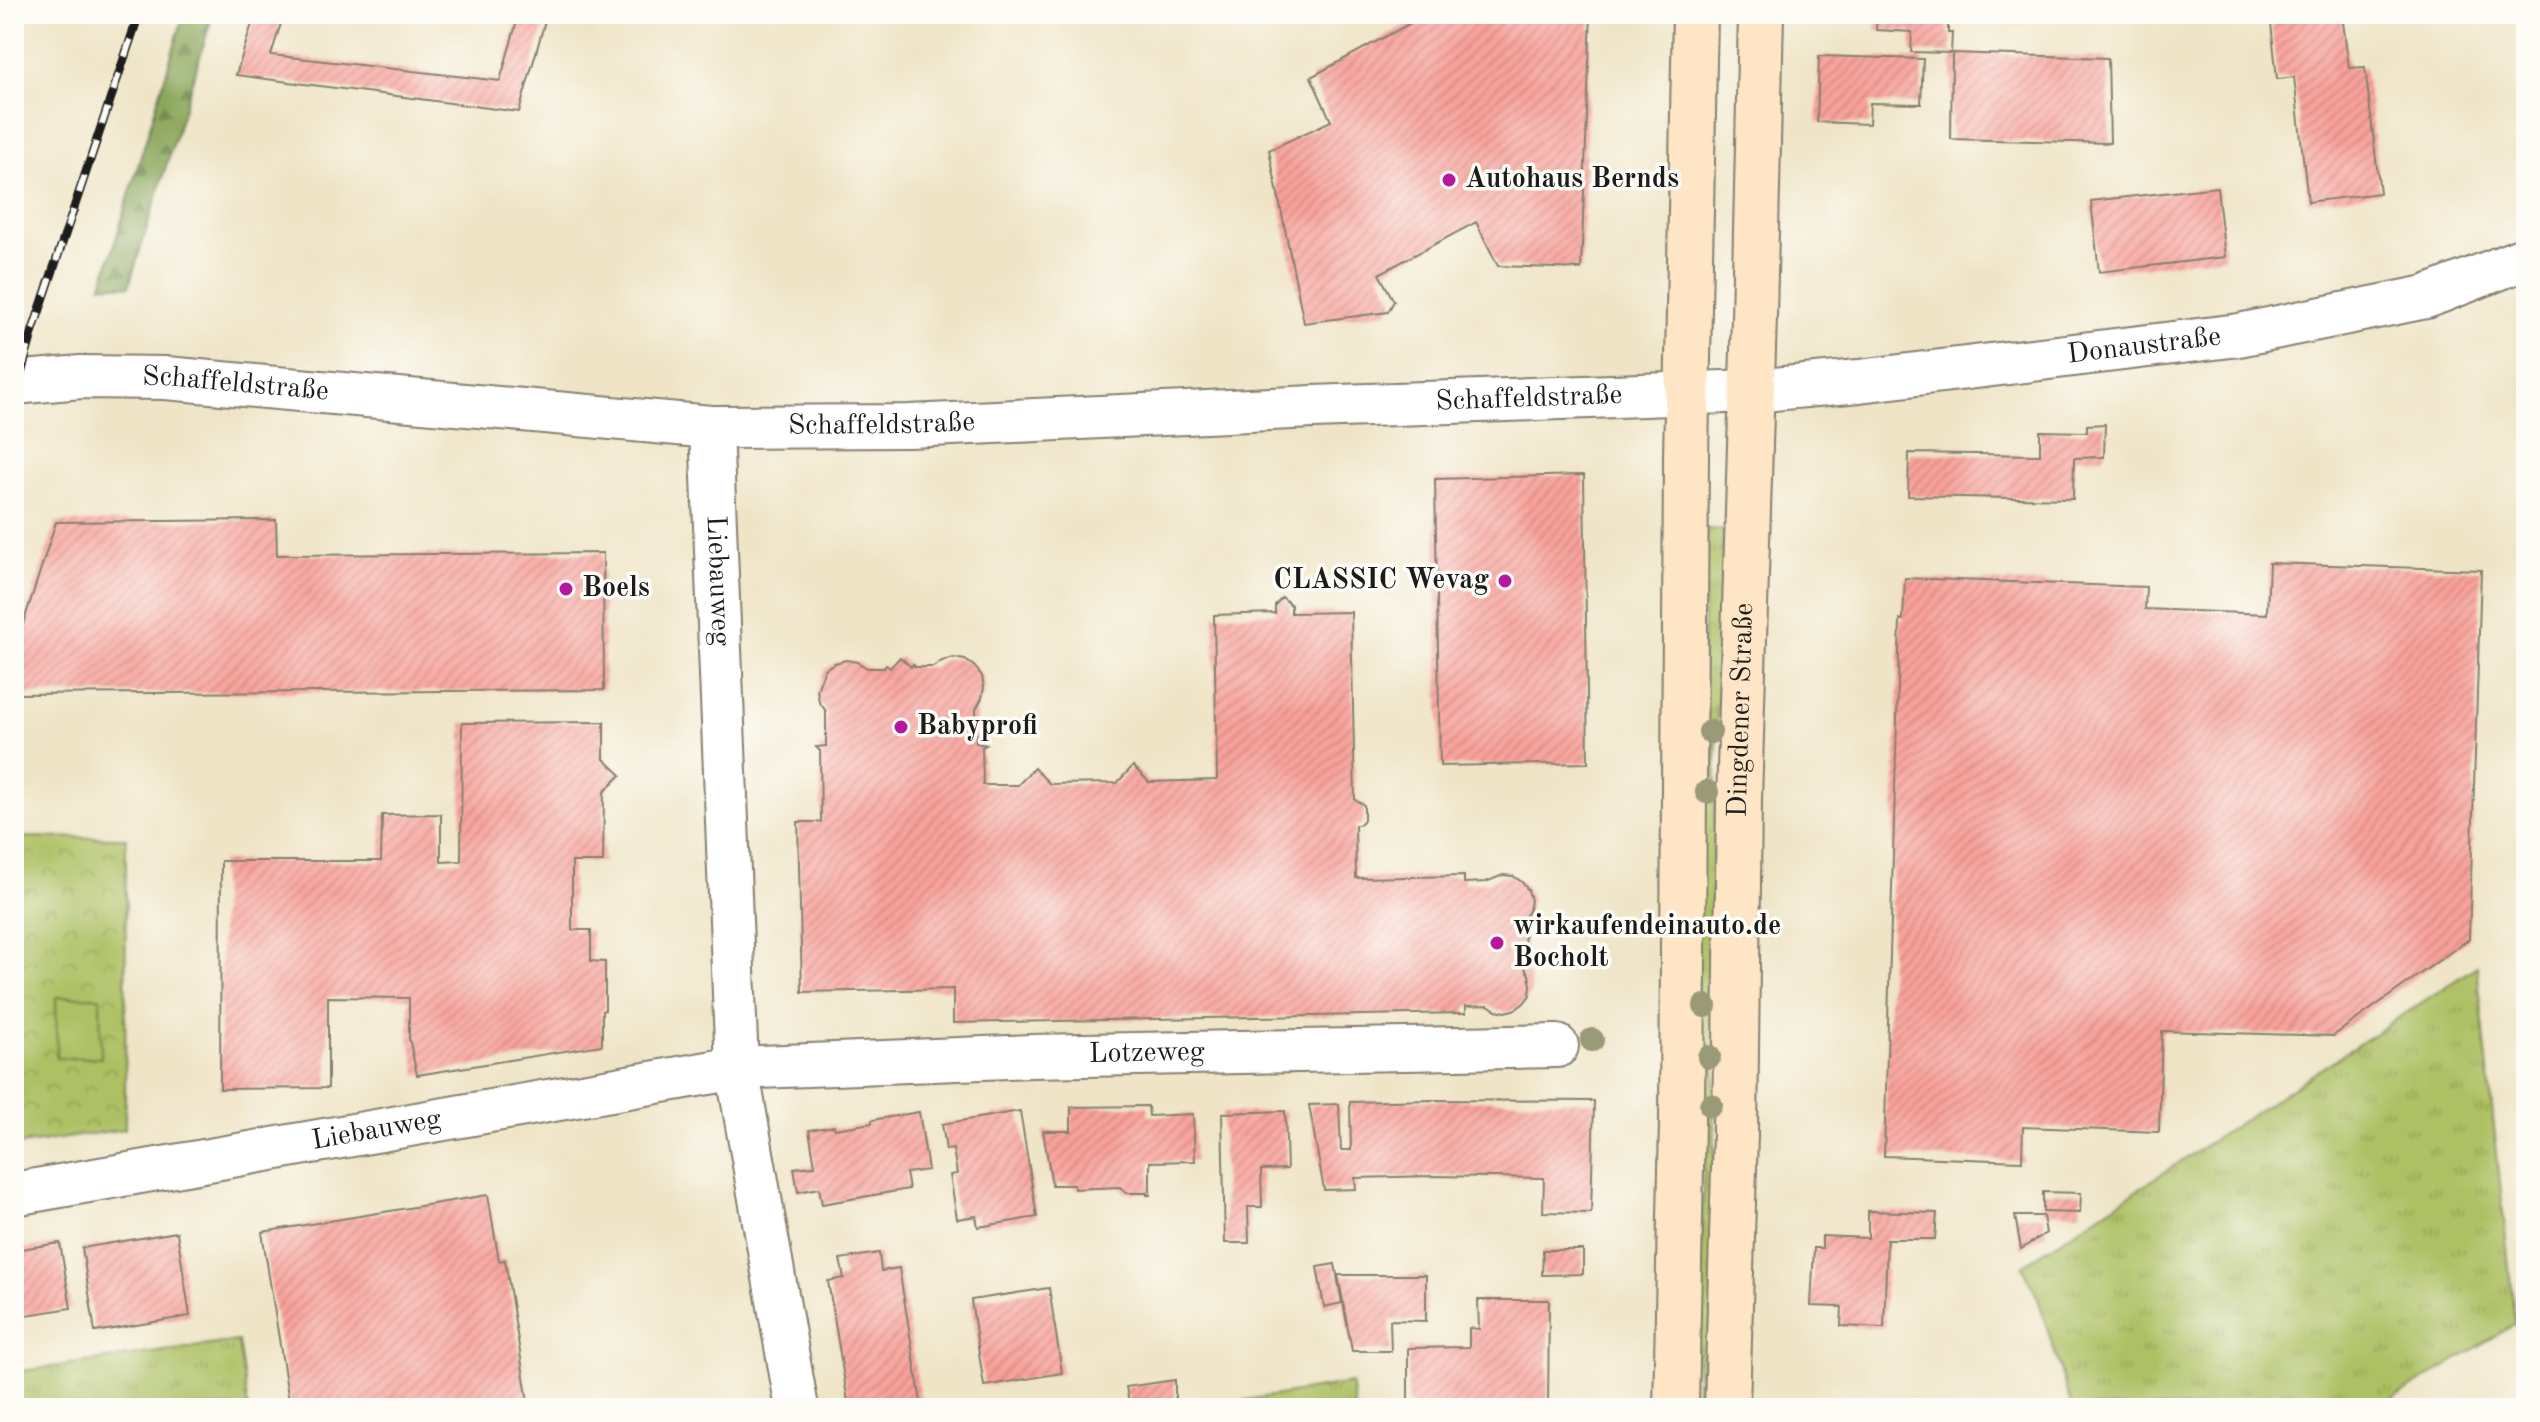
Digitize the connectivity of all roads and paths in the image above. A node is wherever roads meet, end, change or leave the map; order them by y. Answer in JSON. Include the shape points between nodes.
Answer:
{"nodes":[{"id":1,"x":1695,"y":14,"type":"edge"},
{"id":2,"x":1761,"y":14,"type":"edge"},
{"id":3,"x":2526,"y":258,"type":"edge"},
{"id":4,"x":14,"y":383,"type":"edge"},
{"id":5,"x":1752,"y":391,"type":"junction"},
{"id":6,"x":1687,"y":392,"type":"junction"},
{"id":7,"x":711,"y":427,"type":"junction"},
{"id":8,"x":1557,"y":1046,"type":"dead end"},
{"id":9,"x":737,"y":1068,"type":"junction"},
{"id":10,"x":14,"y":1194,"type":"edge"},
{"id":11,"x":797,"y":1408,"type":"edge"},
{"id":12,"x":1676,"y":1408,"type":"edge"},
{"id":13,"x":1727,"y":1408,"type":"edge"}],
"edges":[{"from":1,"to":6,"type":"main road","name":"Dingdener Straße"},
{"from":2,"to":5,"type":"main road","name":"Dingdener Straße"},
{"from":3,"to":5,"type":"street","name":"Donaustraße","via":[[2426,297],[2239,335]]},
{"from":4,"to":7,"type":"street","name":"Schaffeldstraße","via":[[166,378]]},
{"from":5,"to":6,"type":"street","name":"Schaffeldstraße"},
{"from":5,"to":13,"type":"main road","name":"Dingdener Straße"},
{"from":6,"to":7,"type":"street","name":"Schaffeldstraße","via":[[909,426]]},
{"from":6,"to":12,"type":"main road","name":"Dingdener Straße"},
{"from":7,"to":9,"type":"street","name":"Liebauweg"},
{"from":8,"to":9,"type":"street","name":"Lotzeweg","via":[[1031,1056]]},
{"from":9,"to":10,"type":"street","name":"Liebauweg"},
{"from":9,"to":11,"type":"street","name":"Liebauweg"}]}
